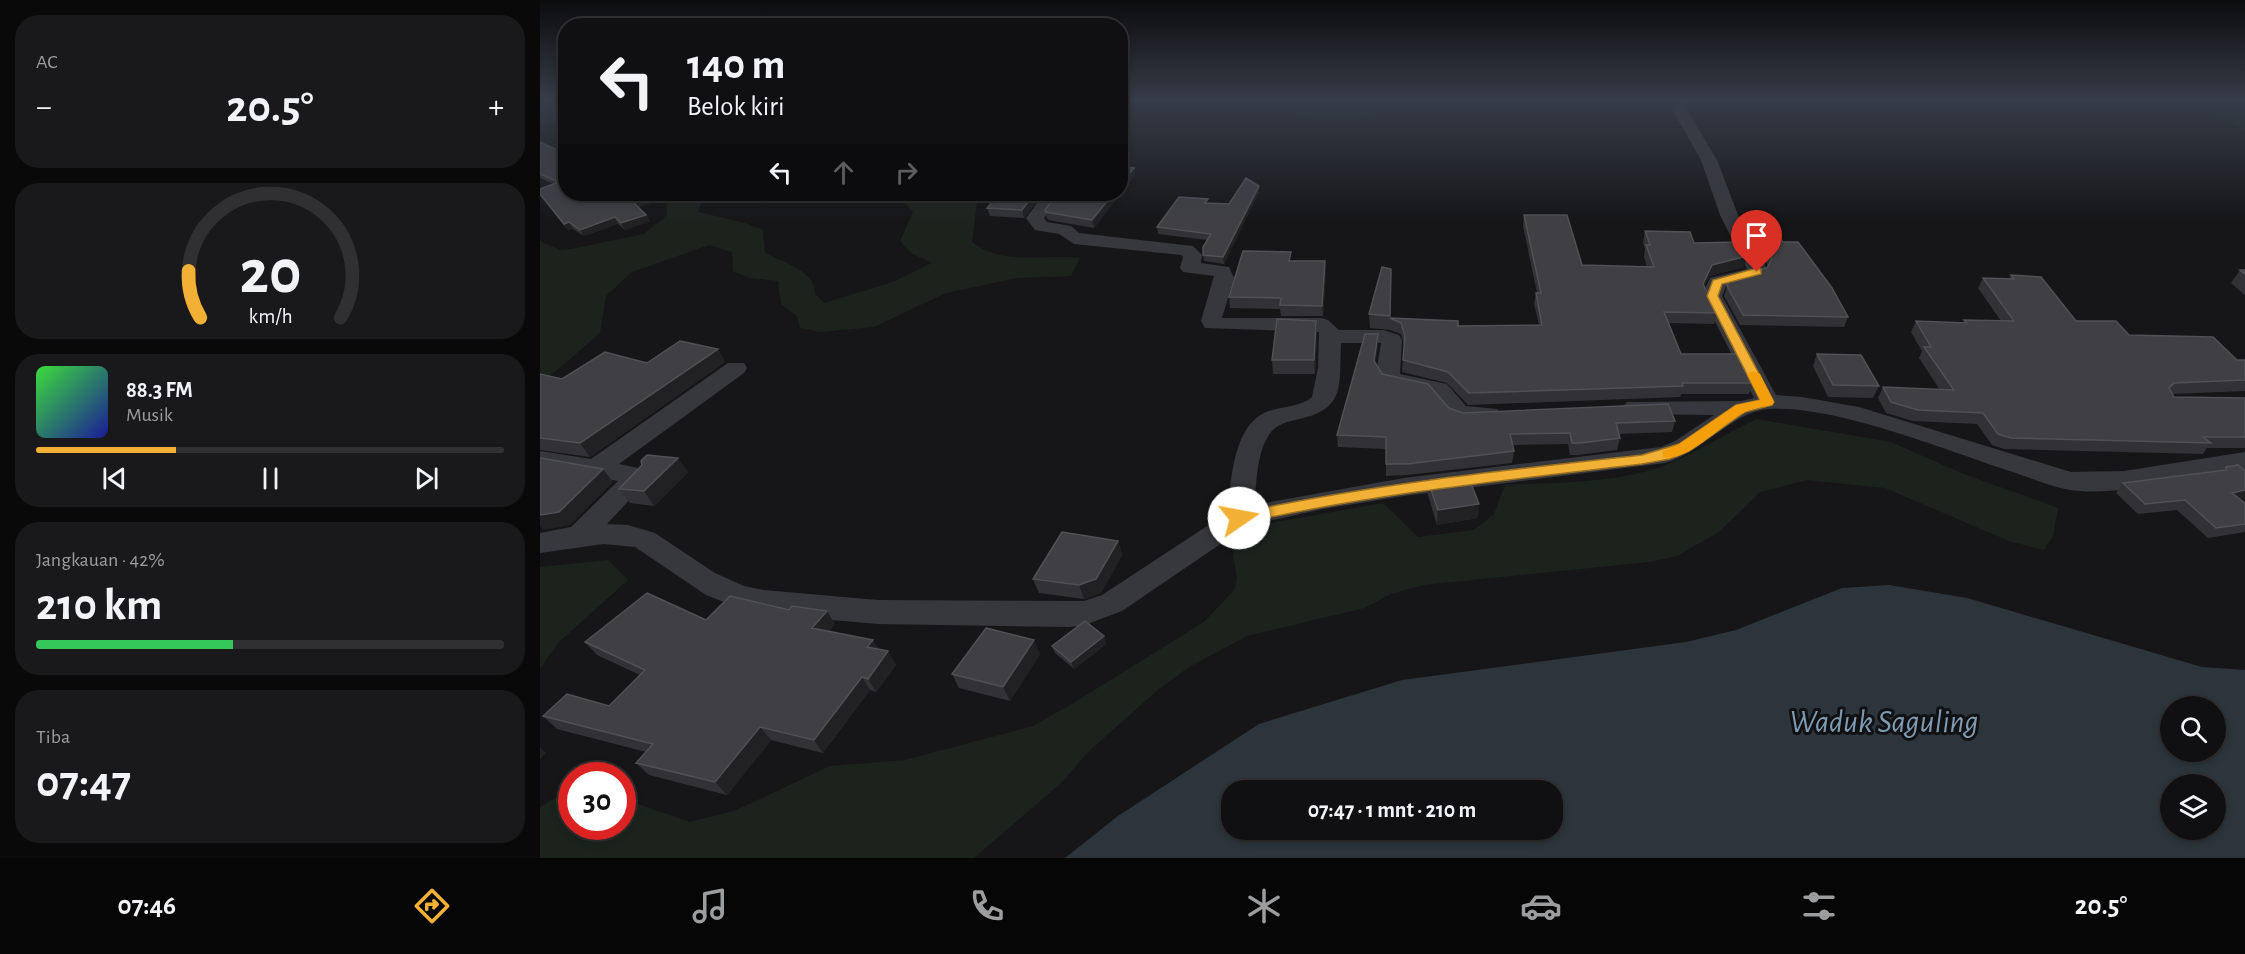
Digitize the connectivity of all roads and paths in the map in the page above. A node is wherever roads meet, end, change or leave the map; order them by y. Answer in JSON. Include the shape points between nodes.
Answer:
{"nodes":[{"id":1,"x":1697,"y":140,"type":"edge"},
{"id":2,"x":1047,"y":201,"type":"edge"},
{"id":3,"x":1331,"y":337,"type":"junction"},
{"id":4,"x":736,"y":368,"type":"dead end"},
{"id":5,"x":1768,"y":402,"type":"junction"},
{"id":6,"x":1611,"y":407,"type":"edge"},
{"id":7,"x":1741,"y":408,"type":"junction"},
{"id":8,"x":1515,"y":412,"type":"edge"},
{"id":9,"x":540,"y":459,"type":"edge"},
{"id":10,"x":2245,"y":461,"type":"edge"},
{"id":11,"x":594,"y":469,"type":"junction"},
{"id":12,"x":1239,"y":518,"type":"junction"},
{"id":13,"x":579,"y":536,"type":"junction"},
{"id":14,"x":540,"y":543,"type":"edge"}],
"edges":[{"from":1,"to":5,"type":"street","via":[[1709,160],[1729,216],[1757,268],[1755,273],[1717,282],[1712,296]]},
{"from":2,"to":3,"type":"street","via":[[1035,218],[1041,226],[1065,230],[1074,238],[1186,250],[1193,255],[1190,268],[1222,271],[1224,278],[1212,324],[1321,324]]},
{"from":3,"to":8,"type":"street","via":[[1383,336],[1391,340],[1387,374],[1392,379],[1438,387],[1449,394],[1458,413],[1474,416]]},
{"from":3,"to":12,"type":"street","via":[[1324,400],[1312,409],[1272,417],[1262,427],[1254,441]]},
{"from":4,"to":11,"type":"street"},
{"from":5,"to":7,"type":"street"},
{"from":5,"to":10,"type":"street","via":[[1859,415],[2070,481],[2124,480]]},
{"from":6,"to":7,"type":"street"},
{"from":7,"to":12,"type":"street","via":[[1684,447],[1665,455],[1404,487]]},
{"from":9,"to":11,"type":"street"},
{"from":11,"to":13,"type":"street","via":[[637,478]]},
{"from":12,"to":13,"type":"street","via":[[1112,603],[1069,615],[848,610],[761,602],[711,584],[653,543],[637,537]]},
{"from":13,"to":14,"type":"street"}]}
